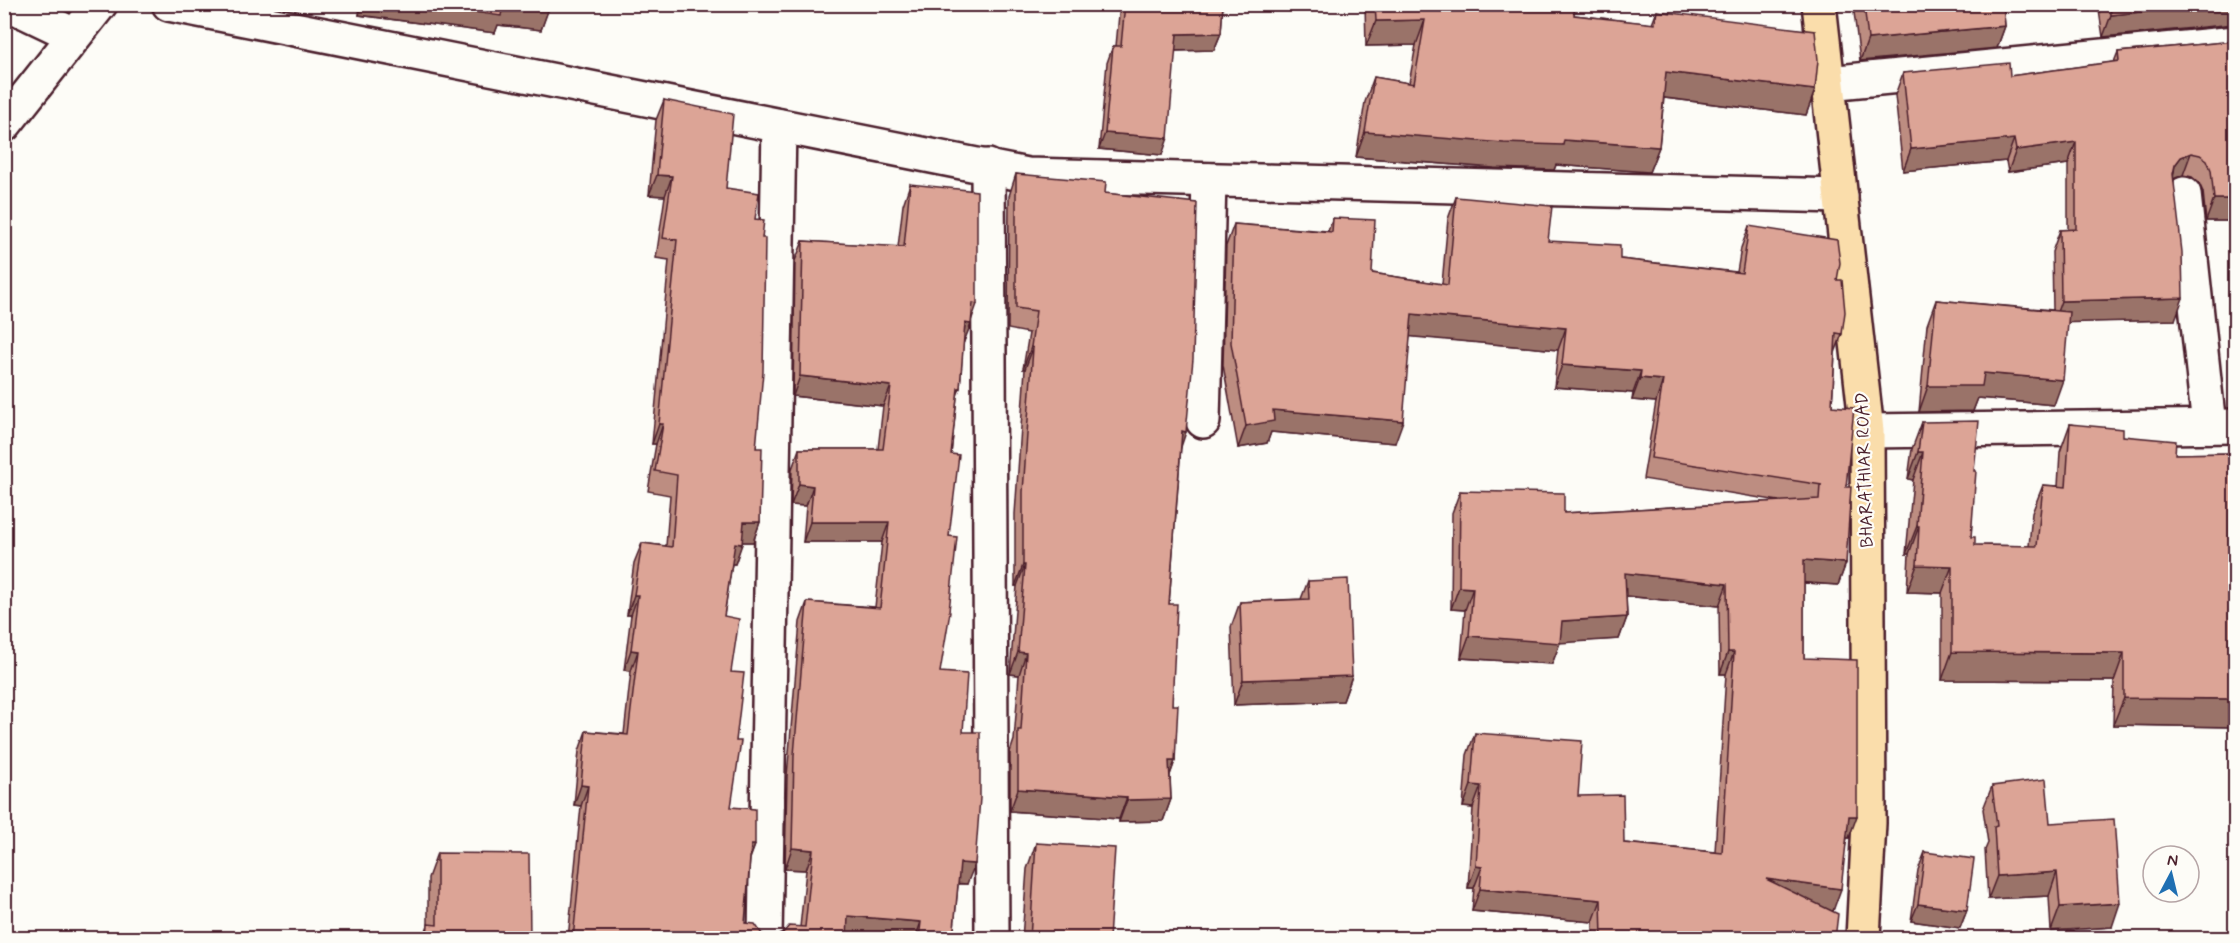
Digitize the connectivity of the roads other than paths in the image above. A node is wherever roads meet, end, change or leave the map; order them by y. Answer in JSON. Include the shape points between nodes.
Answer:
{"nodes":[{"id":1,"x":9,"y":4,"type":"edge"},
{"id":2,"x":100,"y":4,"type":"edge"},
{"id":3,"x":169,"y":4,"type":"edge"},
{"id":4,"x":1819,"y":4,"type":"edge"},
{"id":5,"x":74,"y":35,"type":"junction"},
{"id":6,"x":2235,"y":43,"type":"edge"},
{"id":7,"x":1828,"y":83,"type":"junction"},
{"id":8,"x":4,"y":125,"type":"edge"},
{"id":9,"x":779,"y":126,"type":"junction"},
{"id":10,"x":988,"y":166,"type":"junction"},
{"id":11,"x":1209,"y":180,"type":"junction"},
{"id":12,"x":2184,"y":194,"type":"dead end"},
{"id":13,"x":1841,"y":196,"type":"junction"},
{"id":14,"x":1203,"y":421,"type":"dead end"},
{"id":15,"x":2222,"y":426,"type":"edge"},
{"id":16,"x":1867,"y":431,"type":"junction"},
{"id":17,"x":765,"y":939,"type":"edge"},
{"id":18,"x":993,"y":939,"type":"edge"},
{"id":19,"x":1863,"y":939,"type":"edge"}],
"edges":[{"from":1,"to":5,"type":"street"},
{"from":2,"to":5,"type":"street"},
{"from":3,"to":9,"type":"street"},
{"from":4,"to":7,"type":"main road","name":"BHARATHIAR ROAD"},
{"from":5,"to":8,"type":"street"},
{"from":6,"to":7,"type":"street"},
{"from":7,"to":13,"type":"main road","name":"BHARATHIAR ROAD"},
{"from":9,"to":10,"type":"street"},
{"from":9,"to":17,"type":"street"},
{"from":10,"to":11,"type":"street","via":[[1027,175]]},
{"from":10,"to":18,"type":"street"},
{"from":11,"to":13,"type":"street"},
{"from":11,"to":14,"type":"street"},
{"from":12,"to":15,"type":"street"},
{"from":13,"to":16,"type":"main road","name":"BHARATHIAR ROAD"},
{"from":15,"to":16,"type":"street"},
{"from":16,"to":19,"type":"main road","name":"BHARATHIAR ROAD","via":[[1869,823]]}]}
